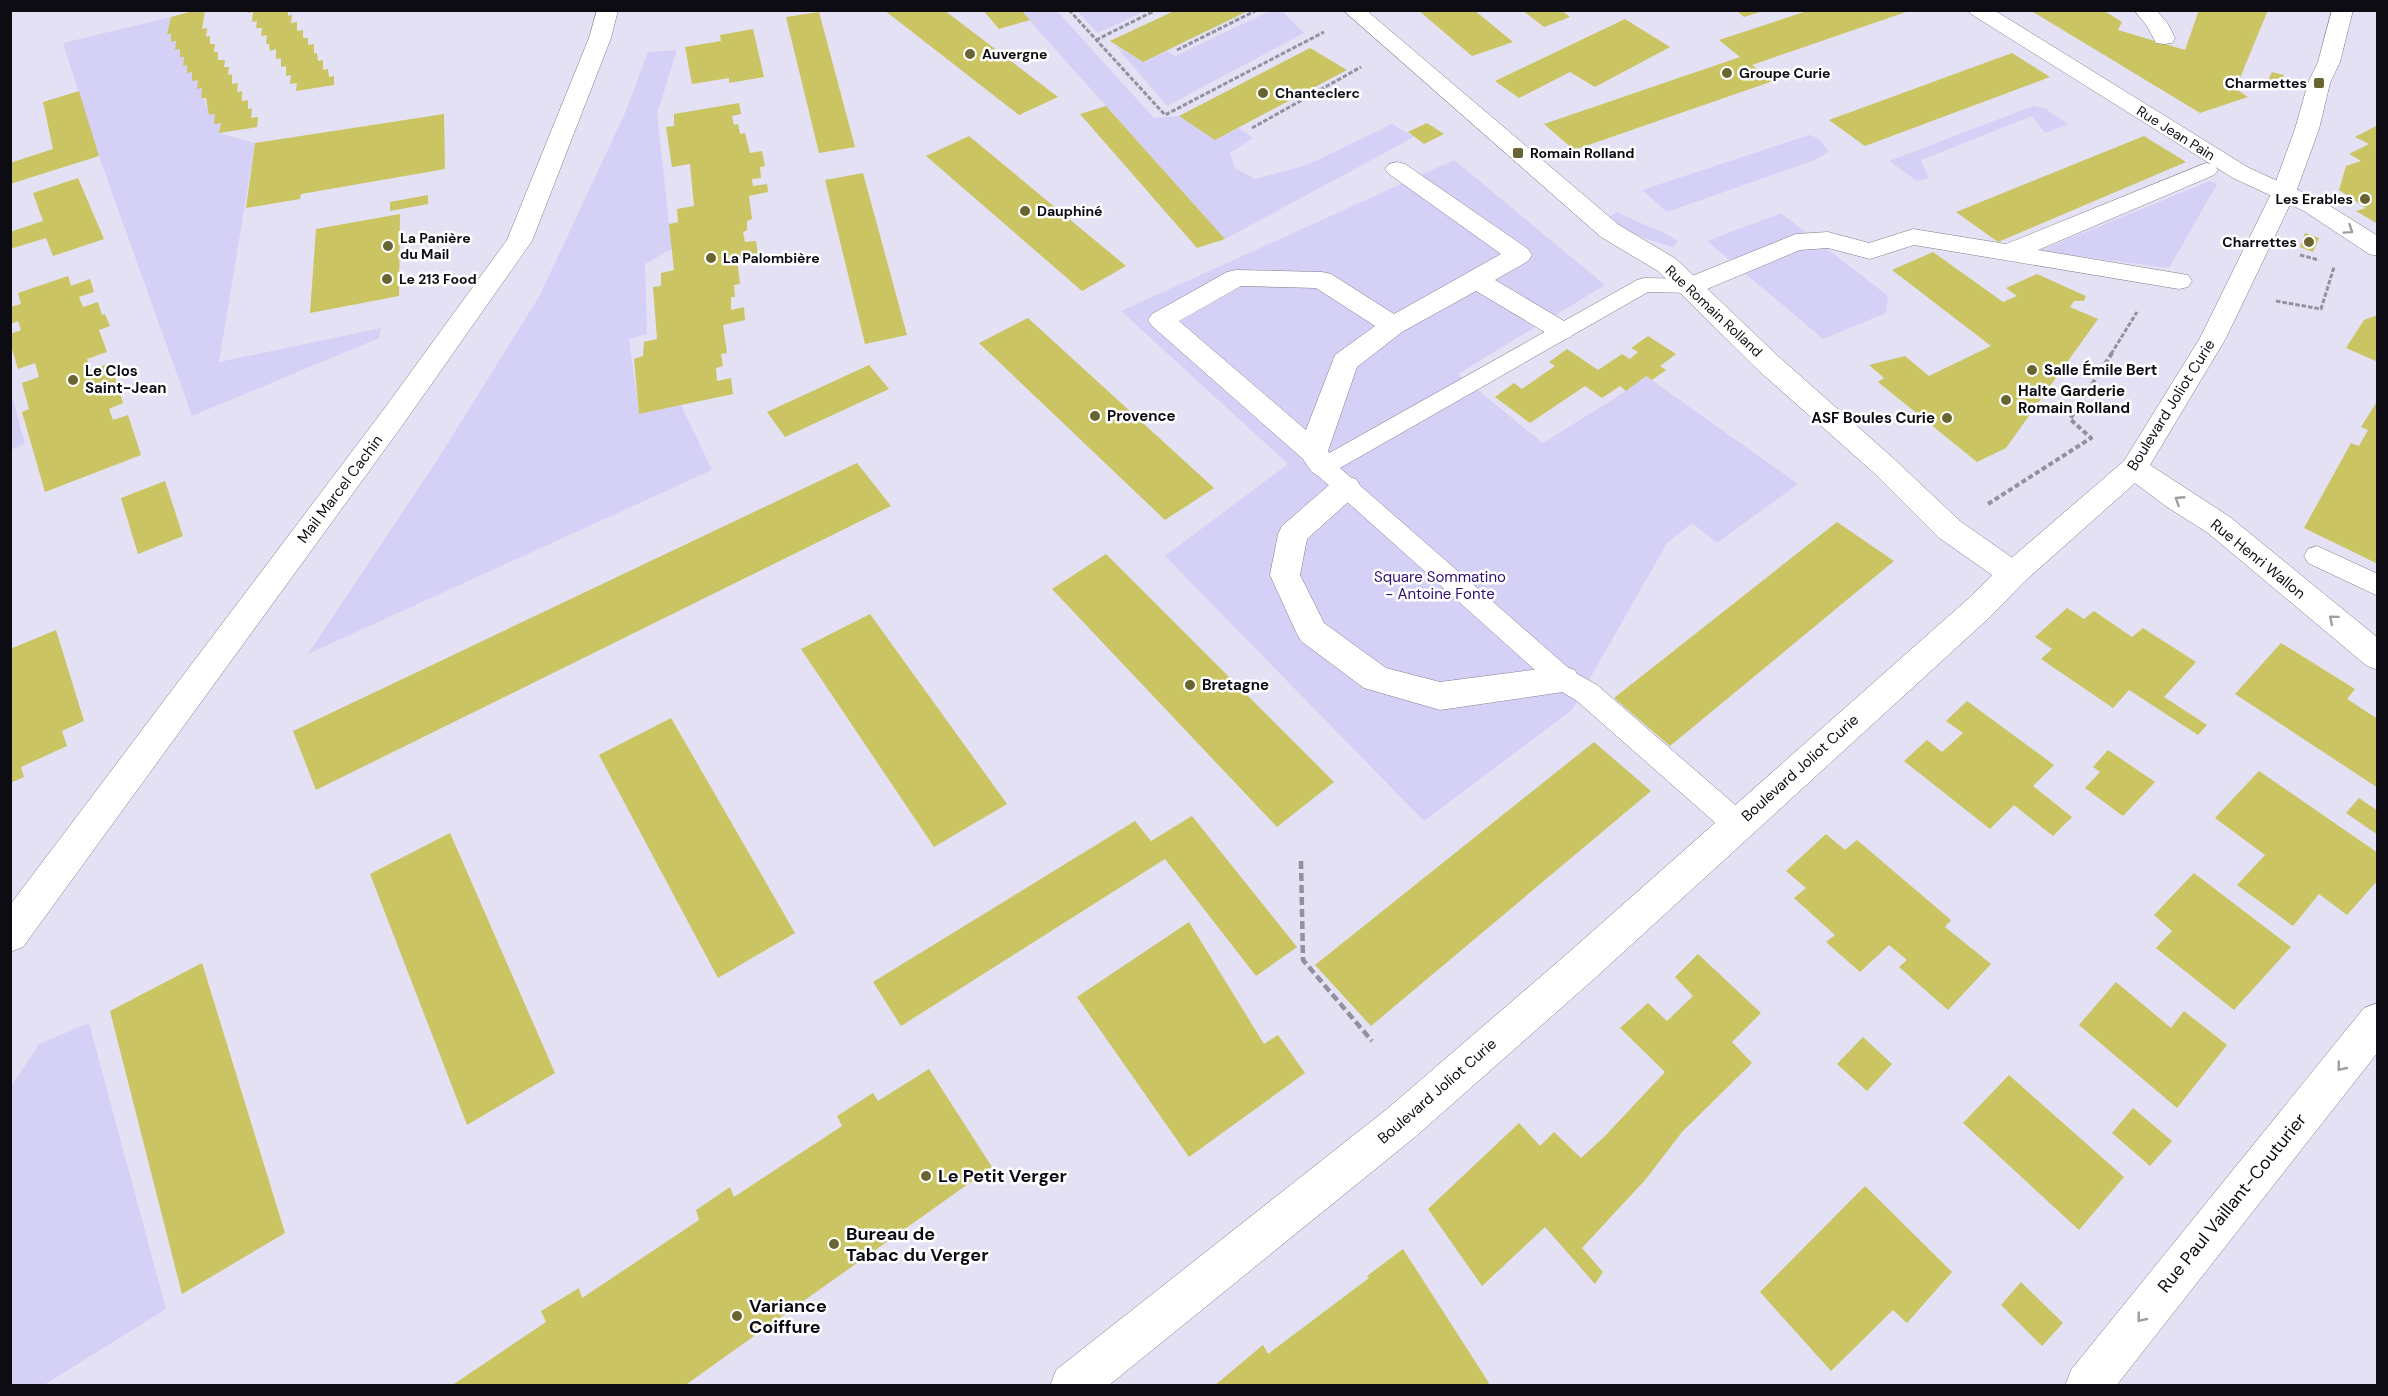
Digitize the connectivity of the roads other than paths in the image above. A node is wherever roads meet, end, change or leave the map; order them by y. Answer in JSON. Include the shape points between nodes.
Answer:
{"nodes":[{"id":1,"x":608,"y":10,"type":"edge"},
{"id":2,"x":1353,"y":10,"type":"edge"},
{"id":3,"x":1978,"y":10,"type":"edge"},
{"id":4,"x":2144,"y":10,"type":"edge"},
{"id":5,"x":2343,"y":10,"type":"edge"},
{"id":6,"x":2164,"y":38,"type":"dead end"},
{"id":7,"x":1397,"y":169,"type":"dead end"},
{"id":8,"x":2206,"y":170,"type":"dead end"},
{"id":9,"x":2284,"y":192,"type":"junction"},
{"id":10,"x":2378,"y":249,"type":"edge"},
{"id":11,"x":2008,"y":253,"type":"junction"},
{"id":12,"x":1476,"y":280,"type":"junction"},
{"id":13,"x":2179,"y":281,"type":"dead end"},
{"id":14,"x":1691,"y":286,"type":"junction"},
{"id":15,"x":1393,"y":326,"type":"junction"},
{"id":16,"x":1562,"y":331,"type":"junction"},
{"id":17,"x":2134,"y":468,"type":"junction"},
{"id":18,"x":1328,"y":469,"type":"junction"},
{"id":19,"x":2317,"y":556,"type":"dead end"},
{"id":20,"x":2013,"y":574,"type":"junction"},
{"id":21,"x":2378,"y":586,"type":"edge"},
{"id":22,"x":2378,"y":657,"type":"edge"},
{"id":23,"x":1563,"y":679,"type":"junction"},
{"id":24,"x":1738,"y":825,"type":"junction"},
{"id":25,"x":10,"y":935,"type":"edge"},
{"id":26,"x":2378,"y":1021,"type":"edge"},
{"id":27,"x":1072,"y":1386,"type":"edge"},
{"id":28,"x":2087,"y":1386,"type":"edge"}],
"edges":[{"from":1,"to":25,"type":"street","name":"Mail Marcel Cachin","via":[[519,241],[394,417]]},
{"from":2,"to":14,"type":"street","name":"Rue Romain Rolland","via":[[1610,231],[1667,265]]},
{"from":3,"to":9,"type":"street","name":"Rue Jean Pain","via":[[2241,173]]},
{"from":4,"to":6,"type":"street"},
{"from":5,"to":9,"type":"street","name":"Boulevard Joliot Curie"},
{"from":7,"to":12,"type":"street","via":[[1519,255]]},
{"from":8,"to":11,"type":"street"},
{"from":9,"to":10,"type":"street","name":"Rue Jean Pain","one_way":true,"via":[[2313,206]]},
{"from":9,"to":17,"type":"street","name":"Boulevard Joliot Curie","via":[[2213,338]]},
{"from":11,"to":13,"type":"street"},
{"from":11,"to":14,"type":"street","via":[[1913,237],[1870,251],[1828,240],[1796,242]]},
{"from":12,"to":15,"type":"street"},
{"from":12,"to":16,"type":"street"},
{"from":14,"to":16,"type":"lane","via":[[1644,285]]},
{"from":14,"to":20,"type":"street","name":"Rue Romain Rolland","via":[[1769,364],[1949,529]]},
{"from":15,"to":18,"type":"street","via":[[1345,362]]},
{"from":15,"to":18,"type":"street","via":[[1322,280],[1236,278],[1161,320]]},
{"from":16,"to":18,"type":"lane"},
{"from":17,"to":20,"type":"street","name":"Boulevard Joliot Curie"},
{"from":22,"to":17,"type":"street","name":"Rue Henri Wallon","one_way":true,"via":[[2219,525]]},
{"from":18,"to":23,"type":"lane"},
{"from":18,"to":23,"type":"street","via":[[1293,534],[1285,575],[1312,632],[1376,679],[1440,696]]},
{"from":19,"to":21,"type":"lane"},
{"from":20,"to":24,"type":"street","name":"Boulevard Joliot Curie"},
{"from":23,"to":24,"type":"lane","via":[[1587,693]]},
{"from":24,"to":27,"type":"street","name":"Boulevard Joliot Curie","via":[[1401,1123]]},
{"from":26,"to":28,"type":"street","name":"Rue Paul Vaillant-Couturier","one_way":true}]}
